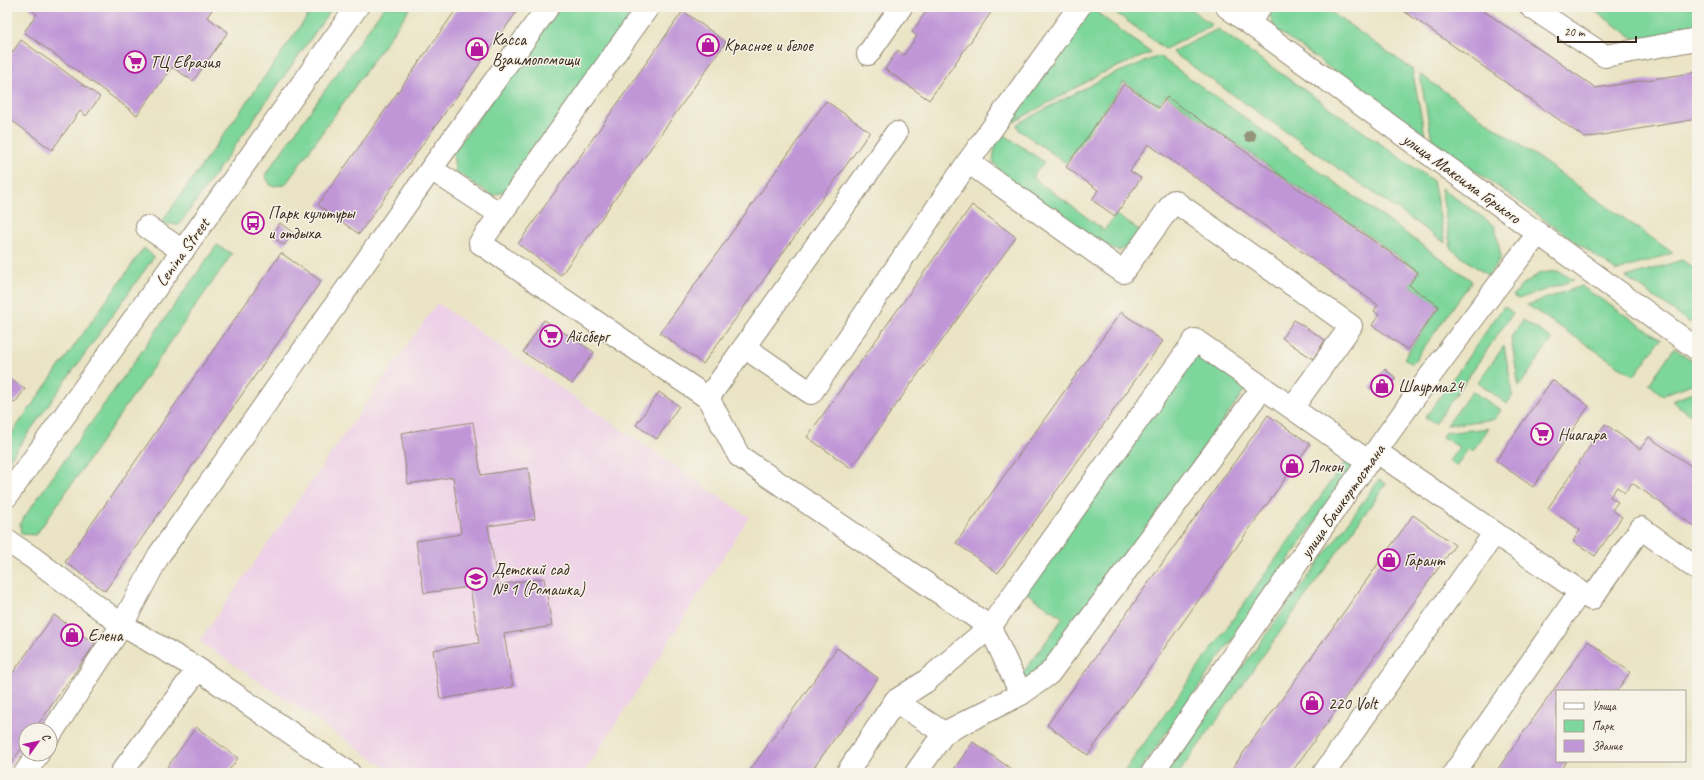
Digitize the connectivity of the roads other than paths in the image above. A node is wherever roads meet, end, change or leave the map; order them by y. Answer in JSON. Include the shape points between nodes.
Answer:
{"nodes":[{"id":1,"x":357,"y":7,"type":"edge"},
{"id":2,"x":548,"y":7,"type":"edge"},
{"id":3,"x":648,"y":7,"type":"edge"},
{"id":4,"x":901,"y":7,"type":"edge"},
{"id":5,"x":1079,"y":7,"type":"edge"},
{"id":6,"x":1227,"y":7,"type":"edge"},
{"id":7,"x":1531,"y":7,"type":"edge"},
{"id":8,"x":1254,"y":15,"type":"edge"},
{"id":9,"x":1697,"y":39,"type":"edge"},
{"id":10,"x":868,"y":54,"type":"dead end"},
{"id":11,"x":896,"y":133,"type":"dead end"},
{"id":12,"x":968,"y":162,"type":"junction"},
{"id":13,"x":431,"y":169,"type":"junction"},
{"id":14,"x":500,"y":214,"type":"junction"},
{"id":15,"x":147,"y":227,"type":"dead end"},
{"id":16,"x":1538,"y":234,"type":"junction"},
{"id":17,"x":183,"y":251,"type":"junction"},
{"id":18,"x":744,"y":348,"type":"junction"},
{"id":19,"x":1697,"y":349,"type":"edge"},
{"id":20,"x":1263,"y":387,"type":"junction"},
{"id":21,"x":708,"y":398,"type":"junction"},
{"id":22,"x":1292,"y":408,"type":"junction"},
{"id":23,"x":1373,"y":457,"type":"junction"},
{"id":24,"x":7,"y":496,"type":"edge"},
{"id":25,"x":1494,"y":534,"type":"junction"},
{"id":26,"x":7,"y":541,"type":"edge"},
{"id":27,"x":1697,"y":569,"type":"edge"},
{"id":28,"x":1580,"y":592,"type":"junction"},
{"id":29,"x":122,"y":625,"type":"junction"},
{"id":30,"x":990,"y":627,"type":"junction"},
{"id":31,"x":198,"y":669,"type":"junction"},
{"id":32,"x":1021,"y":694,"type":"junction"},
{"id":33,"x":895,"y":701,"type":"junction"},
{"id":34,"x":58,"y":723,"type":"edge"},
{"id":35,"x":944,"y":733,"type":"junction"},
{"id":36,"x":33,"y":762,"type":"edge"},
{"id":37,"x":343,"y":771,"type":"edge"},
{"id":38,"x":25,"y":773,"type":"edge"},
{"id":39,"x":121,"y":773,"type":"edge"},
{"id":40,"x":847,"y":773,"type":"edge"},
{"id":41,"x":916,"y":773,"type":"edge"},
{"id":42,"x":1152,"y":773,"type":"edge"},
{"id":43,"x":1324,"y":773,"type":"edge"},
{"id":44,"x":1454,"y":773,"type":"edge"}],
"edges":[{"from":1,"to":17,"type":"street","name":"Lenina Street"},
{"from":2,"to":13,"type":"street"},
{"from":3,"to":14,"type":"street"},
{"from":4,"to":10,"type":"street"},
{"from":5,"to":12,"type":"street"},
{"from":6,"to":8,"type":"street","name":"улица Максима Горького"},
{"from":7,"to":9,"type":"street","via":[[1605,56]]},
{"from":8,"to":16,"type":"street","name":"улица Максима Горького"},
{"from":11,"to":18,"type":"street"},
{"from":12,"to":18,"type":"street","via":[[811,393]]},
{"from":12,"to":22,"type":"street","via":[[1123,272],[1174,201],[1351,326]]},
{"from":13,"to":14,"type":"street"},
{"from":13,"to":29,"type":"street","via":[[159,555]]},
{"from":14,"to":21,"type":"street","via":[[480,243]]},
{"from":15,"to":17,"type":"street"},
{"from":16,"to":19,"type":"street","name":"улица Максима Горького"},
{"from":16,"to":23,"type":"street","name":"улица Башкортостана","via":[[1494,290]]},
{"from":17,"to":24,"type":"street","name":"Lenina Street"},
{"from":18,"to":21,"type":"street"},
{"from":20,"to":22,"type":"street"},
{"from":20,"to":30,"type":"street","via":[[1194,340]]},
{"from":20,"to":32,"type":"street","via":[[1049,674]]},
{"from":21,"to":30,"type":"street","via":[[739,456]]},
{"from":22,"to":23,"type":"street"},
{"from":23,"to":25,"type":"street"},
{"from":23,"to":42,"type":"street","name":"улица Башкортостана"},
{"from":25,"to":28,"type":"street"},
{"from":25,"to":43,"type":"street"},
{"from":26,"to":29,"type":"street"},
{"from":27,"to":28,"type":"street","via":[[1641,528],[1590,599]]},
{"from":28,"to":44,"type":"street"},
{"from":29,"to":31,"type":"street"},
{"from":29,"to":34,"type":"street"},
{"from":30,"to":32,"type":"street"},
{"from":30,"to":33,"type":"street","via":[[925,682]]},
{"from":31,"to":37,"type":"street"},
{"from":31,"to":39,"type":"street"},
{"from":32,"to":35,"type":"street"},
{"from":33,"to":35,"type":"street"},
{"from":33,"to":40,"type":"street"},
{"from":35,"to":41,"type":"street"},
{"from":36,"to":38,"type":"street"}]}
